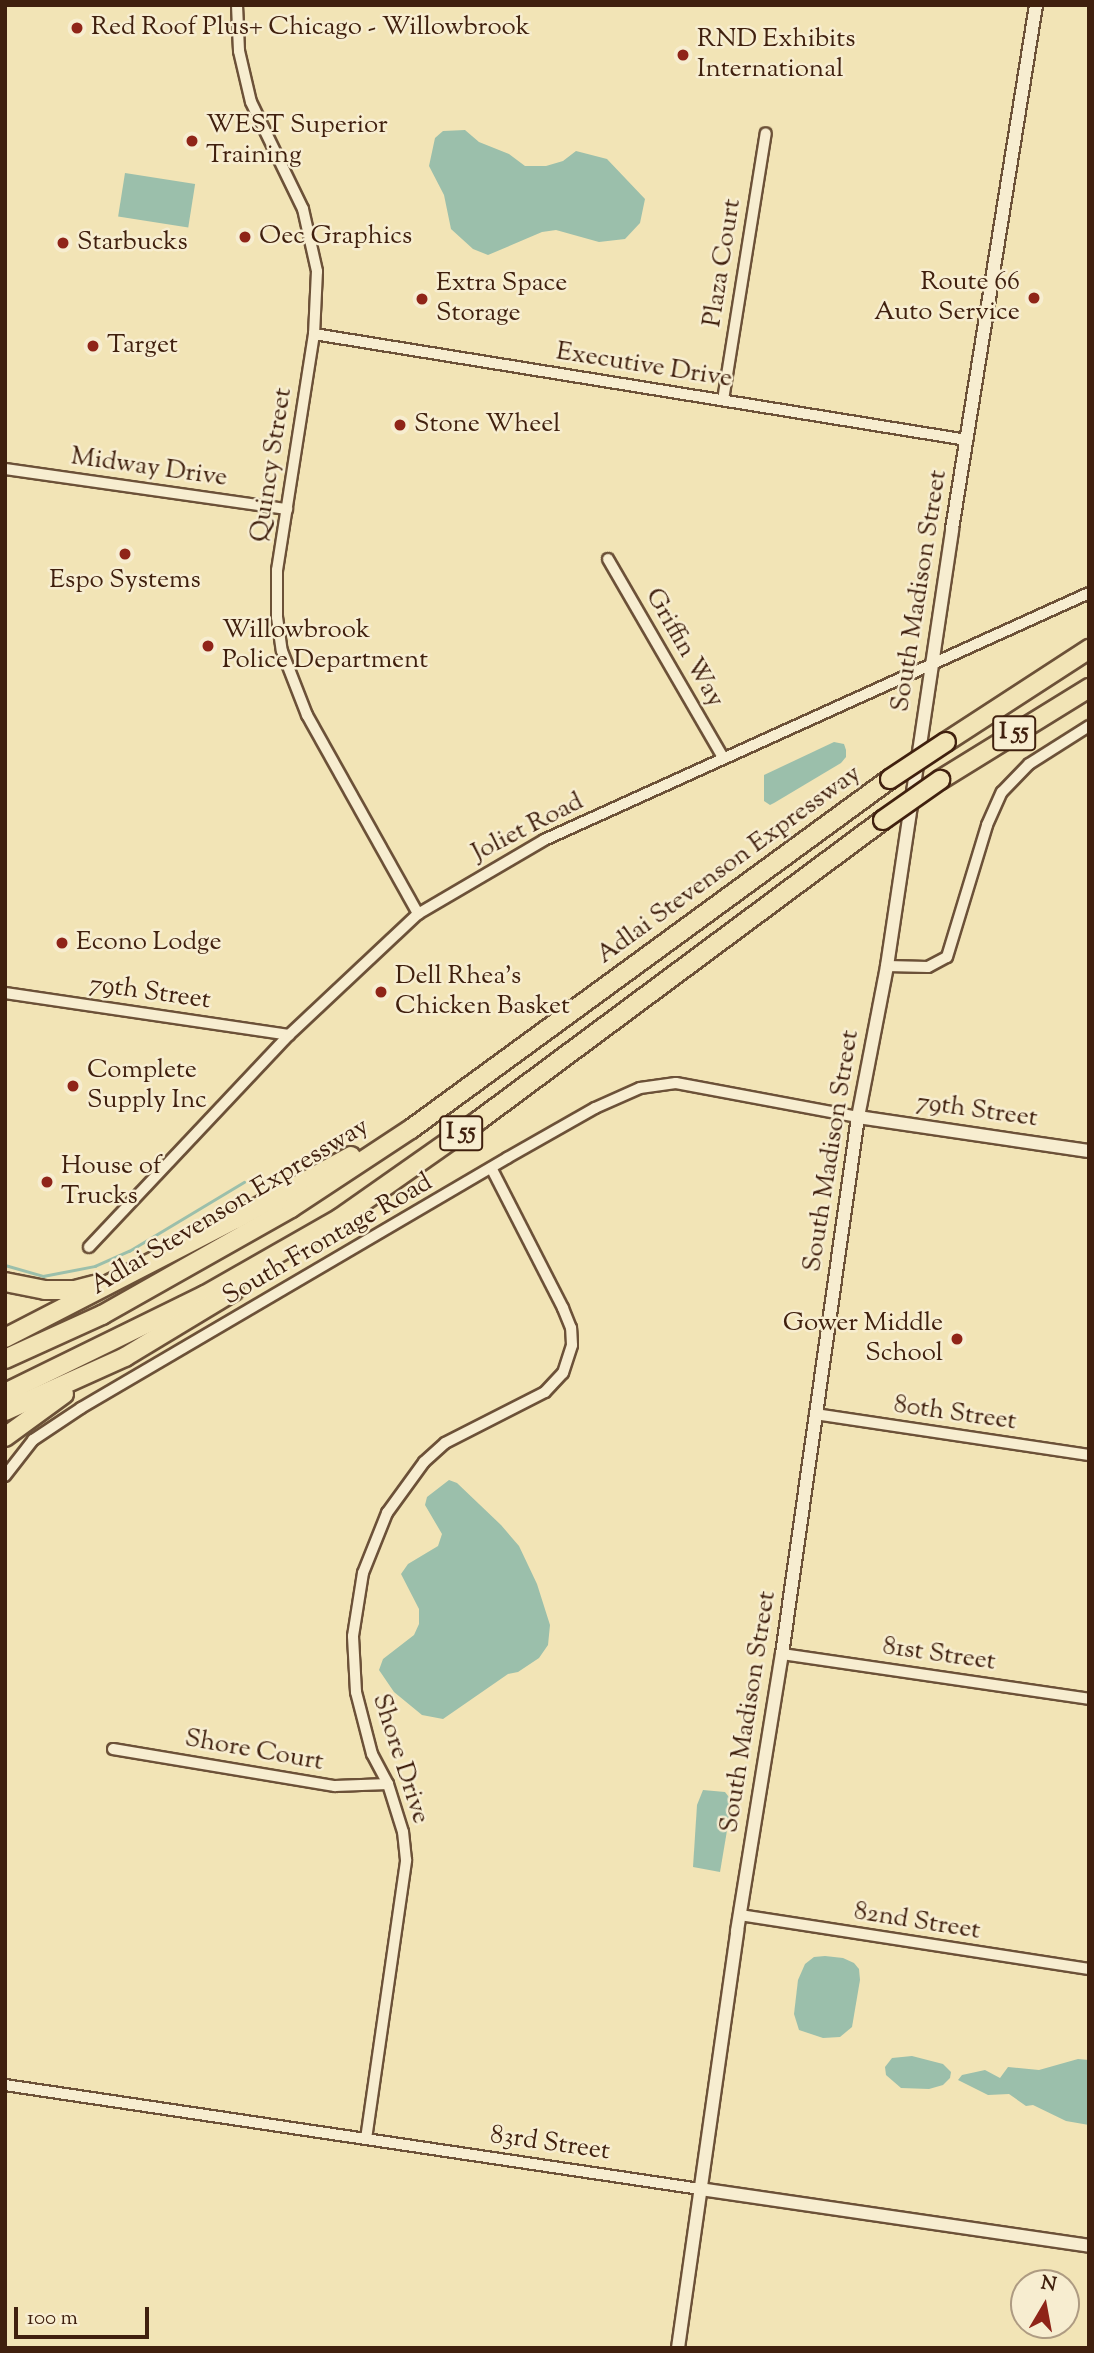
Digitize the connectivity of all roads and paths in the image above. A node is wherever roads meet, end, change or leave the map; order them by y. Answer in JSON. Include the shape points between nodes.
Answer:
{"nodes":[{"id":1,"x":237,"y":5,"type":"edge"},
{"id":2,"x":1036,"y":5,"type":"edge"},
{"id":3,"x":765,"y":132,"type":"dead end"},
{"id":4,"x":314,"y":334,"type":"junction"},
{"id":5,"x":723,"y":400,"type":"junction"},
{"id":6,"x":967,"y":440,"type":"junction"},
{"id":7,"x":5,"y":469,"type":"edge"},
{"id":8,"x":287,"y":509,"type":"junction"},
{"id":9,"x":608,"y":559,"type":"dead end"},
{"id":10,"x":1089,"y":593,"type":"edge"},
{"id":11,"x":1089,"y":649,"type":"edge"},
{"id":12,"x":933,"y":663,"type":"junction"},
{"id":13,"x":1089,"y":688,"type":"edge"},
{"id":14,"x":1089,"y":726,"type":"edge"},
{"id":15,"x":723,"y":757,"type":"junction"},
{"id":16,"x":418,"y":914,"type":"junction"},
{"id":17,"x":887,"y":966,"type":"junction"},
{"id":18,"x":5,"y":993,"type":"edge"},
{"id":19,"x":289,"y":1035,"type":"junction"},
{"id":20,"x":858,"y":1117,"type":"junction"},
{"id":21,"x":411,"y":1129,"type":"junction"},
{"id":22,"x":1089,"y":1151,"type":"edge"},
{"id":23,"x":492,"y":1169,"type":"junction"},
{"id":24,"x":340,"y":1218,"type":"junction"},
{"id":25,"x":89,"y":1247,"type":"dead end"},
{"id":26,"x":121,"y":1278,"type":"junction"},
{"id":27,"x":5,"y":1282,"type":"edge"},
{"id":28,"x":5,"y":1338,"type":"edge"},
{"id":29,"x":125,"y":1357,"type":"junction"},
{"id":30,"x":5,"y":1359,"type":"edge"},
{"id":31,"x":5,"y":1392,"type":"edge"},
{"id":32,"x":5,"y":1411,"type":"edge"},
{"id":33,"x":815,"y":1414,"type":"junction"},
{"id":34,"x":5,"y":1437,"type":"edge"},
{"id":35,"x":1089,"y":1455,"type":"edge"},
{"id":36,"x":5,"y":1476,"type":"edge"},
{"id":37,"x":782,"y":1654,"type":"junction"},
{"id":38,"x":1089,"y":1699,"type":"edge"},
{"id":39,"x":113,"y":1749,"type":"dead end"},
{"id":40,"x":388,"y":1784,"type":"junction"},
{"id":41,"x":740,"y":1915,"type":"junction"},
{"id":42,"x":1089,"y":1969,"type":"edge"},
{"id":43,"x":5,"y":2085,"type":"edge"},
{"id":44,"x":366,"y":2139,"type":"junction"},
{"id":45,"x":700,"y":2189,"type":"junction"},
{"id":46,"x":1089,"y":2246,"type":"edge"},
{"id":47,"x":678,"y":2348,"type":"edge"}],
"edges":[{"from":1,"to":4,"type":"street","name":"Quincy Street","via":[[239,51],[251,102],[296,193],[314,247],[318,295]]},
{"from":2,"to":6,"type":"street","name":"South Madison Street"},
{"from":3,"to":5,"type":"street","name":"Plaza Court"},
{"from":4,"to":5,"type":"street","name":"Executive Drive"},
{"from":4,"to":8,"type":"street","name":"Quincy Street"},
{"from":5,"to":6,"type":"street","name":"Executive Drive"},
{"from":6,"to":12,"type":"street","name":"South Madison Street"},
{"from":7,"to":8,"type":"street","name":"Midway Drive"},
{"from":8,"to":16,"type":"street","name":"Quincy Street","via":[[276,600],[287,667],[307,715]]},
{"from":9,"to":15,"type":"street","name":"Griffin Way"},
{"from":10,"to":12,"type":"street","name":"Joliet Road"},
{"from":11,"to":21,"type":"highway","name":"Adlai Stevenson Expressway","number":"I 55","bridge":true,"via":[[890,779]]},
{"from":12,"to":15,"type":"street","name":"Joliet Road"},
{"from":12,"to":17,"type":"street","name":"South Madison Street"},
{"from":13,"to":24,"type":"highway","name":"Adlai Stevenson Expressway","number":"I 55","bridge":true,"via":[[883,820]]},
{"from":14,"to":17,"type":"street","via":[[1029,764],[1002,792],[986,825],[947,957],[928,967]]},
{"from":15,"to":16,"type":"street","name":"Joliet Road","via":[[544,840]]},
{"from":16,"to":19,"type":"street","name":"Joliet Road"},
{"from":17,"to":20,"type":"street","name":"South Madison Street"},
{"from":18,"to":19,"type":"street","name":"79th Street"},
{"from":19,"to":25,"type":"street","name":"Joliet Road"},
{"from":20,"to":22,"type":"street","name":"79th Street"},
{"from":20,"to":23,"type":"street","name":"South Frontage Road","via":[[659,1083],[595,1108]]},
{"from":20,"to":33,"type":"street","name":"South Madison Street"},
{"from":21,"to":26,"type":"highway","via":[[379,1138]]},
{"from":21,"to":30,"type":"highway","name":"Adlai Stevenson Expressway","number":"I 55","via":[[291,1208],[102,1315]]},
{"from":23,"to":36,"type":"street","name":"South Frontage Road","via":[[81,1408],[33,1440]]},
{"from":23,"to":40,"type":"street","name":"Shore Drive","via":[[563,1308],[571,1328],[571,1353],[563,1373],[545,1392],[445,1443],[430,1456],[396,1499],[377,1534],[358,1594],[353,1655],[363,1724]]},
{"from":24,"to":29,"type":"highway","via":[[284,1262]]},
{"from":24,"to":31,"type":"highway","name":"Adlai Stevenson Expressway","number":"I 55","via":[[205,1295]]},
{"from":26,"to":27,"type":"highway","via":[[75,1290]]},
{"from":26,"to":28,"type":"highway"},
{"from":29,"to":32,"type":"highway"},
{"from":29,"to":34,"type":"highway"},
{"from":33,"to":35,"type":"street","name":"80th Street"},
{"from":33,"to":37,"type":"street","name":"South Madison Street"},
{"from":37,"to":38,"type":"street","name":"81st Street"},
{"from":37,"to":41,"type":"street","name":"South Madison Street"},
{"from":39,"to":40,"type":"street","name":"Shore Court","via":[[335,1786]]},
{"from":40,"to":44,"type":"street","name":"Shore Drive","via":[[403,1832],[406,1865]]},
{"from":41,"to":42,"type":"street","name":"82nd Street"},
{"from":41,"to":45,"type":"street","name":"South Madison Street"},
{"from":43,"to":44,"type":"street","name":"83rd Street"},
{"from":44,"to":45,"type":"street","name":"83rd Street"},
{"from":45,"to":46,"type":"street","name":"83rd Street"},
{"from":45,"to":47,"type":"street","name":"South Madison Street"}]}
